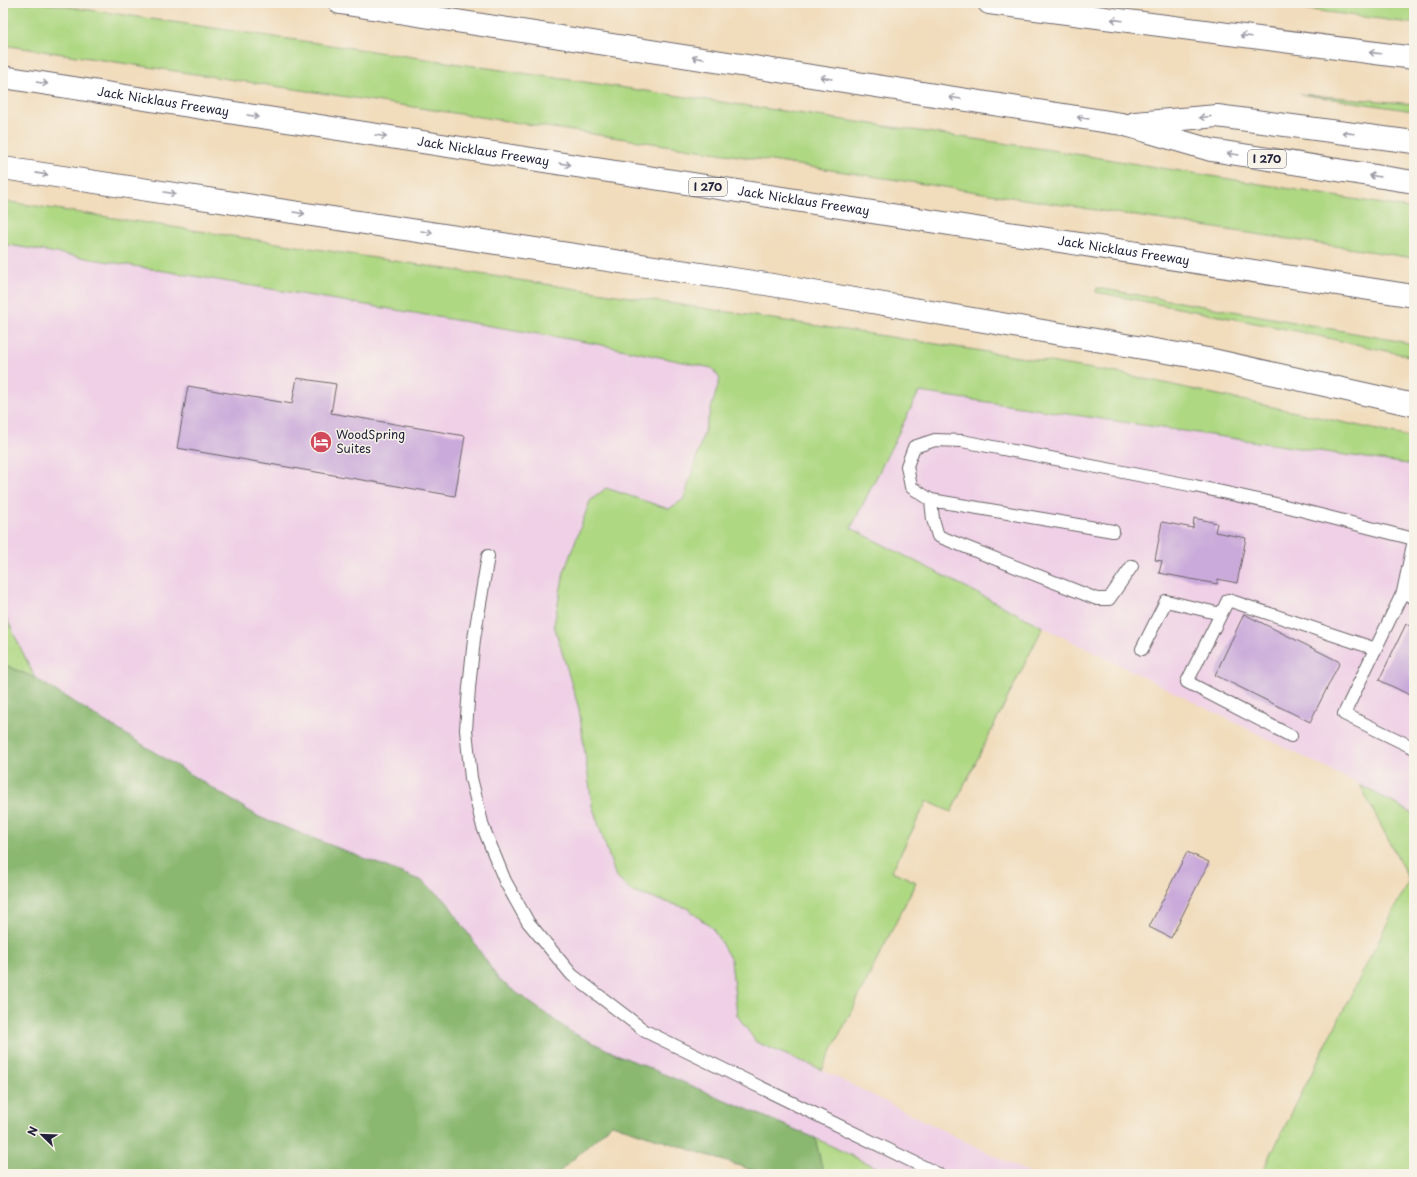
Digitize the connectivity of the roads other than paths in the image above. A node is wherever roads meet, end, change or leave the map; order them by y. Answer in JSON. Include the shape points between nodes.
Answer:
{"nodes":[{"id":1,"x":340,"y":3,"type":"edge"},
{"id":2,"x":989,"y":3,"type":"edge"},
{"id":3,"x":1414,"y":58,"type":"edge"},
{"id":4,"x":3,"y":77,"type":"edge"},
{"id":5,"x":1122,"y":124,"type":"junction"},
{"id":6,"x":1414,"y":142,"type":"edge"},
{"id":7,"x":3,"y":168,"type":"edge"},
{"id":8,"x":1414,"y":182,"type":"edge"},
{"id":9,"x":1414,"y":296,"type":"edge"},
{"id":10,"x":1414,"y":405,"type":"edge"},
{"id":11,"x":930,"y":500,"type":"junction"},
{"id":12,"x":1113,"y":531,"type":"dead end"},
{"id":13,"x":1414,"y":539,"type":"edge"},
{"id":14,"x":488,"y":556,"type":"dead end"},
{"id":15,"x":1132,"y":566,"type":"dead end"},
{"id":16,"x":1409,"y":595,"type":"edge"},
{"id":17,"x":1221,"y":614,"type":"junction"},
{"id":18,"x":1142,"y":649,"type":"dead end"},
{"id":19,"x":1376,"y":649,"type":"junction"},
{"id":20,"x":1291,"y":736,"type":"dead end"},
{"id":21,"x":1414,"y":748,"type":"edge"},
{"id":22,"x":938,"y":1174,"type":"edge"}],
"edges":[{"from":5,"to":1,"type":"highway","number":"I 270","one_way":true},
{"from":3,"to":2,"type":"highway","one_way":true},
{"from":4,"to":9,"type":"highway","name":"Jack Nicklaus Freeway","number":"I 270","one_way":true},
{"from":6,"to":5,"type":"highway","one_way":true,"via":[[1217,116]]},
{"from":8,"to":5,"type":"highway","number":"I 270","one_way":true,"via":[[1211,150]]},
{"from":7,"to":10,"type":"highway","one_way":true,"via":[[774,286],[1208,359]]},
{"from":11,"to":12,"type":"lane"},
{"from":11,"to":13,"type":"lane","via":[[911,487],[907,466],[914,447],[935,440],[962,441],[1195,486]]},
{"from":11,"to":15,"type":"lane","via":[[938,536],[1097,599],[1109,599]]},
{"from":13,"to":16,"type":"lane"},
{"from":14,"to":22,"type":"lane","via":[[474,639],[469,688],[466,730],[471,778],[483,827],[504,881],[528,922],[572,975],[645,1031]]},
{"from":16,"to":19,"type":"lane"},
{"from":17,"to":18,"type":"lane","via":[[1166,601]]},
{"from":17,"to":19,"type":"lane","via":[[1228,600]]},
{"from":17,"to":20,"type":"lane","via":[[1187,682]]},
{"from":19,"to":21,"type":"lane","via":[[1344,714]]}]}
